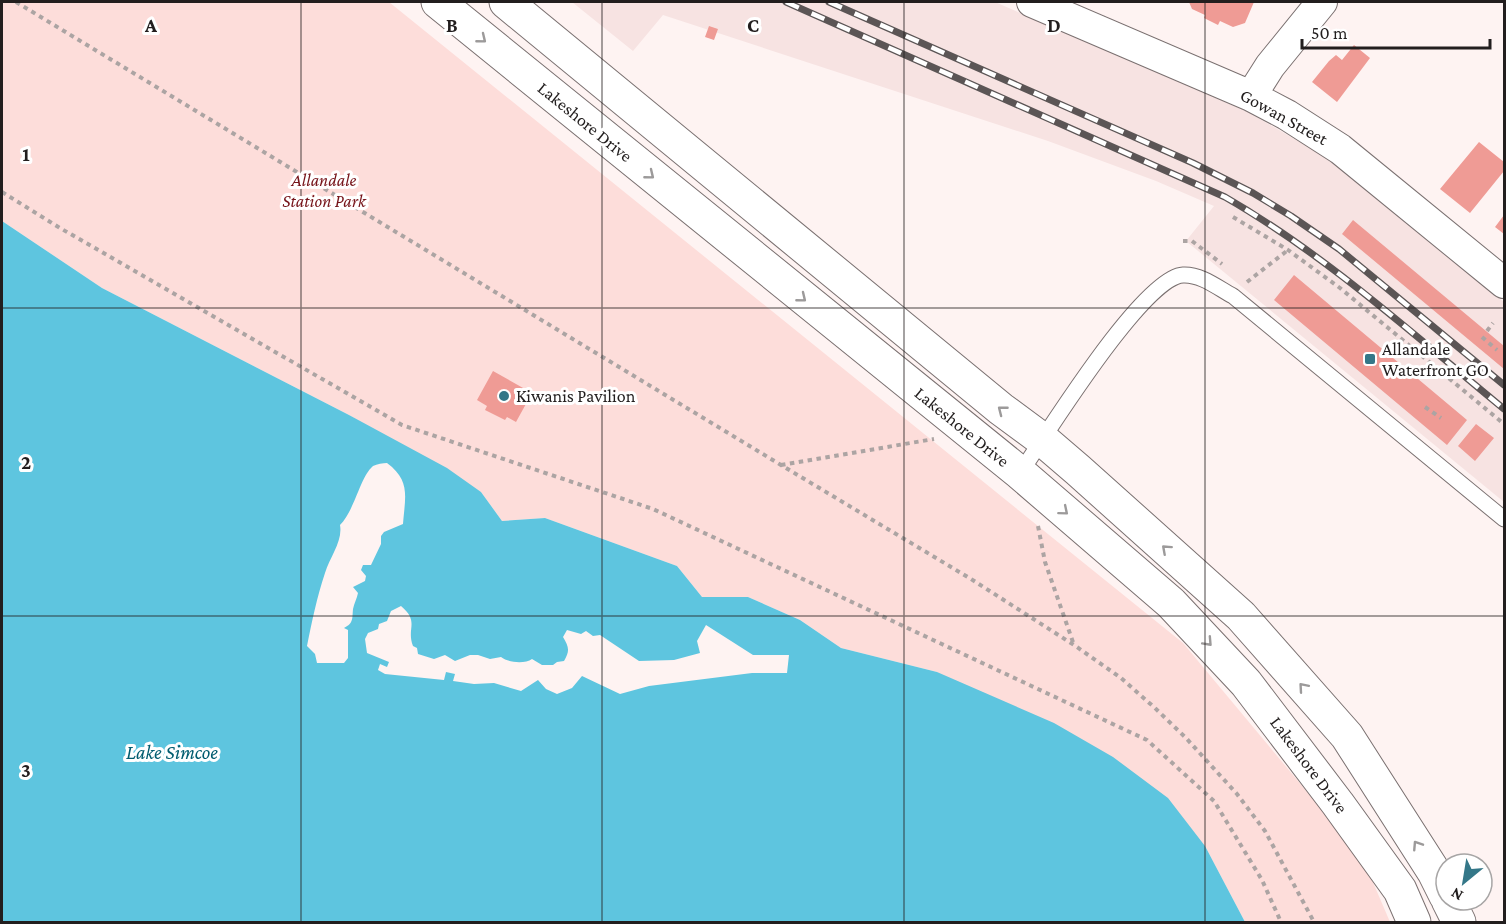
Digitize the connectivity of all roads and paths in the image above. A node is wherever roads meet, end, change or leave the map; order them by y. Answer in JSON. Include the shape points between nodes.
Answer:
{"nodes":[{"id":1,"x":16,"y":2,"type":"edge"},
{"id":2,"x":438,"y":2,"type":"edge"},
{"id":3,"x":506,"y":2,"type":"edge"},
{"id":4,"x":1032,"y":2,"type":"edge"},
{"id":5,"x":1322,"y":2,"type":"edge"},
{"id":6,"x":1251,"y":96,"type":"junction"},
{"id":7,"x":2,"y":192,"type":"edge"},
{"id":8,"x":1233,"y":217,"type":"dead end"},
{"id":9,"x":1183,"y":241,"type":"dead end"},
{"id":10,"x":1288,"y":250,"type":"junction"},
{"id":11,"x":1228,"y":269,"type":"dead end"},
{"id":12,"x":1246,"y":283,"type":"dead end"},
{"id":13,"x":1504,"y":283,"type":"edge"},
{"id":14,"x":1493,"y":323,"type":"dead end"},
{"id":15,"x":1487,"y":331,"type":"dead end"},
{"id":16,"x":1482,"y":337,"type":"dead end"},
{"id":17,"x":1497,"y":350,"type":"dead end"},
{"id":18,"x":1425,"y":406,"type":"dead end"},
{"id":19,"x":1441,"y":418,"type":"dead end"},
{"id":20,"x":1504,"y":424,"type":"edge"},
{"id":21,"x":940,"y":438,"type":"dead end"},
{"id":22,"x":1043,"y":440,"type":"junction"},
{"id":23,"x":781,"y":465,"type":"junction"},
{"id":24,"x":1020,"y":473,"type":"junction"},
{"id":25,"x":1042,"y":518,"type":"dead end"},
{"id":26,"x":1504,"y":519,"type":"edge"},
{"id":27,"x":1074,"y":645,"type":"junction"},
{"id":28,"x":1434,"y":872,"type":"edge"},
{"id":29,"x":1281,"y":922,"type":"edge"},
{"id":30,"x":1314,"y":922,"type":"edge"},
{"id":31,"x":1414,"y":922,"type":"edge"}],
"edges":[{"from":1,"to":23,"type":"path"},
{"from":2,"to":24,"type":"main road","name":"Lakeshore Drive","one_way":true},
{"from":22,"to":3,"type":"main road","one_way":true},
{"from":4,"to":6,"type":"street","name":"Gowan Street"},
{"from":5,"to":6,"type":"street"},
{"from":6,"to":13,"type":"street","name":"Gowan Street","via":[[1340,149]]},
{"from":7,"to":29,"type":"path","via":[[402,426],[653,509],[1148,740],[1214,801],[1262,880]]},
{"from":8,"to":10,"type":"path"},
{"from":9,"to":11,"type":"path","via":[[1192,241]]},
{"from":10,"to":12,"type":"path"},
{"from":10,"to":20,"type":"path","via":[[1340,288]]},
{"from":14,"to":15,"type":"path"},
{"from":16,"to":17,"type":"path"},
{"from":18,"to":19,"type":"path"},
{"from":21,"to":23,"type":"path"},
{"from":22,"to":24,"type":"lane"},
{"from":22,"to":26,"type":"lane","via":[[1062,409],[1148,297],[1182,275],[1198,277],[1233,296]]},
{"from":28,"to":22,"type":"main road","one_way":true,"via":[[1347,736],[1241,616]]},
{"from":23,"to":27,"type":"path"},
{"from":24,"to":31,"type":"main road","name":"Lakeshore Drive","one_way":true,"via":[[1171,603],[1246,683],[1400,890]]},
{"from":25,"to":27,"type":"path","via":[[1038,525],[1045,562]]},
{"from":27,"to":30,"type":"path","via":[[1155,708],[1237,794],[1265,831]]}]}
